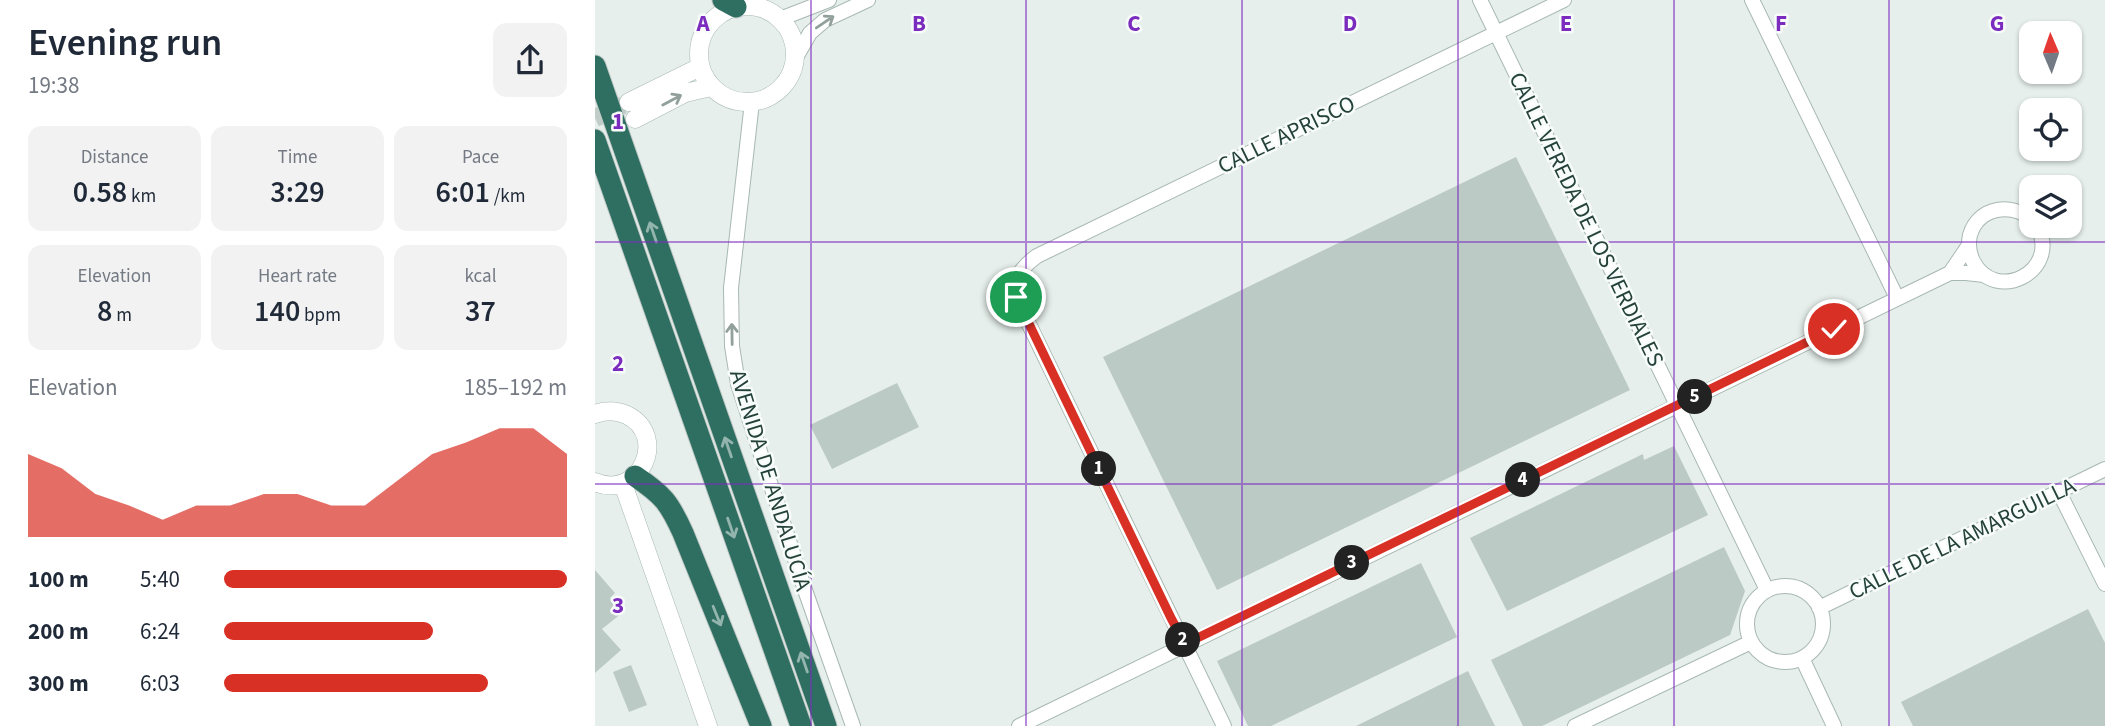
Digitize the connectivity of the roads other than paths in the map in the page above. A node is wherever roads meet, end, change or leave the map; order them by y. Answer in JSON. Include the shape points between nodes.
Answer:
{"nodes":[{"id":1,"x":829,"y":0,"type":"edge"},
{"id":2,"x":868,"y":0,"type":"edge"},
{"id":3,"x":1480,"y":0,"type":"edge"},
{"id":4,"x":1564,"y":0,"type":"edge"},
{"id":5,"x":1752,"y":0,"type":"edge"},
{"id":6,"x":729,"y":4,"type":"edge"},
{"id":7,"x":780,"y":19,"type":"junction"},
{"id":8,"x":1496,"y":32,"type":"junction"},
{"id":9,"x":795,"y":59,"type":"junction"},
{"id":10,"x":595,"y":66,"type":"edge"},
{"id":11,"x":700,"y":67,"type":"junction"},
{"id":12,"x":711,"y":87,"type":"junction"},
{"id":13,"x":752,"y":102,"type":"junction"},
{"id":14,"x":595,"y":139,"type":"edge"},
{"id":15,"x":2019,"y":212,"type":"edge"},
{"id":16,"x":2041,"y":238,"type":"edge"},
{"id":17,"x":1969,"y":245,"type":"junction"},
{"id":18,"x":1950,"y":273,"type":"junction"},
{"id":19,"x":1984,"y":275,"type":"junction"},
{"id":20,"x":1897,"y":298,"type":"junction"},
{"id":21,"x":1677,"y":405,"type":"junction"},
{"id":22,"x":595,"y":414,"type":"edge"},
{"id":23,"x":2105,"y":469,"type":"edge"},
{"id":24,"x":629,"y":480,"type":"junction"},
{"id":25,"x":595,"y":482,"type":"edge"},
{"id":26,"x":2059,"y":492,"type":"junction"},
{"id":27,"x":2105,"y":584,"type":"edge"},
{"id":28,"x":1767,"y":590,"type":"junction"},
{"id":29,"x":1819,"y":608,"type":"junction"},
{"id":30,"x":1751,"y":642,"type":"junction"},
{"id":31,"x":1185,"y":644,"type":"junction"},
{"id":32,"x":1802,"y":658,"type":"junction"},
{"id":33,"x":708,"y":726,"type":"edge"},
{"id":34,"x":761,"y":726,"type":"edge"},
{"id":35,"x":800,"y":726,"type":"edge"},
{"id":36,"x":826,"y":726,"type":"edge"},
{"id":37,"x":853,"y":726,"type":"edge"},
{"id":38,"x":1019,"y":726,"type":"edge"},
{"id":39,"x":1224,"y":726,"type":"edge"},
{"id":40,"x":1576,"y":726,"type":"edge"},
{"id":41,"x":1834,"y":726,"type":"edge"}],
"edges":[{"from":1,"to":7,"type":"street"},
{"from":9,"to":2,"type":"street","one_way":true,"via":[[810,33],[825,20]]},
{"from":3,"to":8,"type":"street","name":"CALLE VEREDA DE LOS VERDIALES"},
{"from":4,"to":8,"type":"street","name":"CALLE APRISCO"},
{"from":5,"to":20,"type":"street"},
{"from":6,"to":7,"type":"street","via":[[767,10]]},
{"from":6,"to":11,"type":"street","via":[[702,36]]},
{"from":7,"to":9,"type":"street","via":[[789,30]]},
{"from":8,"to":21,"type":"street","name":"CALLE VEREDA DE LOS VERDIALES"},
{"from":8,"to":31,"type":"street","name":"CALLE APRISCO","via":[[1037,256],[1015,279],[1016,297]]},
{"from":9,"to":13,"type":"street","via":[[781,88]]},
{"from":36,"to":10,"type":"highway","one_way":true},
{"from":11,"to":12,"type":"street"},
{"from":11,"to":12,"type":"street","one_way":true,"via":[[632,111]]},
{"from":12,"to":13,"type":"street","via":[[737,102]]},
{"from":37,"to":13,"type":"street","name":"AVENIDA DE ANDALUCÍA","one_way":true,"via":[[738,384],[731,288]]},
{"from":14,"to":35,"type":"highway","one_way":true},
{"from":15,"to":17,"type":"street","via":[[1997,209],[1986,214],[1976,222]]},
{"from":16,"to":19,"type":"street","via":[[2042,252],[2030,273],[2007,282]]},
{"from":17,"to":18,"type":"street"},
{"from":17,"to":19,"type":"street","via":[[1971,257]]},
{"from":18,"to":19,"type":"street"},
{"from":18,"to":20,"type":"street"},
{"from":20,"to":21,"type":"street"},
{"from":21,"to":28,"type":"street","name":"CALLE VEREDA DE LOS VERDIALES"},
{"from":21,"to":31,"type":"street"},
{"from":22,"to":24,"type":"street","via":[[623,413],[639,425],[647,454]]},
{"from":23,"to":26,"type":"street","name":"CALLE DE LA AMARGUILLA"},
{"from":24,"to":25,"type":"street","via":[[611,486]]},
{"from":24,"to":33,"type":"street"},
{"from":24,"to":34,"type":"highway","one_way":true,"via":[[658,491],[671,507]]},
{"from":26,"to":27,"type":"street"},
{"from":26,"to":29,"type":"street","name":"CALLE DE LA AMARGUILLA"},
{"from":28,"to":29,"type":"street","via":[[1797,588]]},
{"from":28,"to":30,"type":"street","via":[[1748,612]]},
{"from":29,"to":32,"type":"street","via":[[1821,637]]},
{"from":30,"to":32,"type":"street","via":[[1773,660]]},
{"from":30,"to":40,"type":"street"},
{"from":31,"to":38,"type":"street"},
{"from":31,"to":39,"type":"street"},
{"from":32,"to":41,"type":"street"}]}
